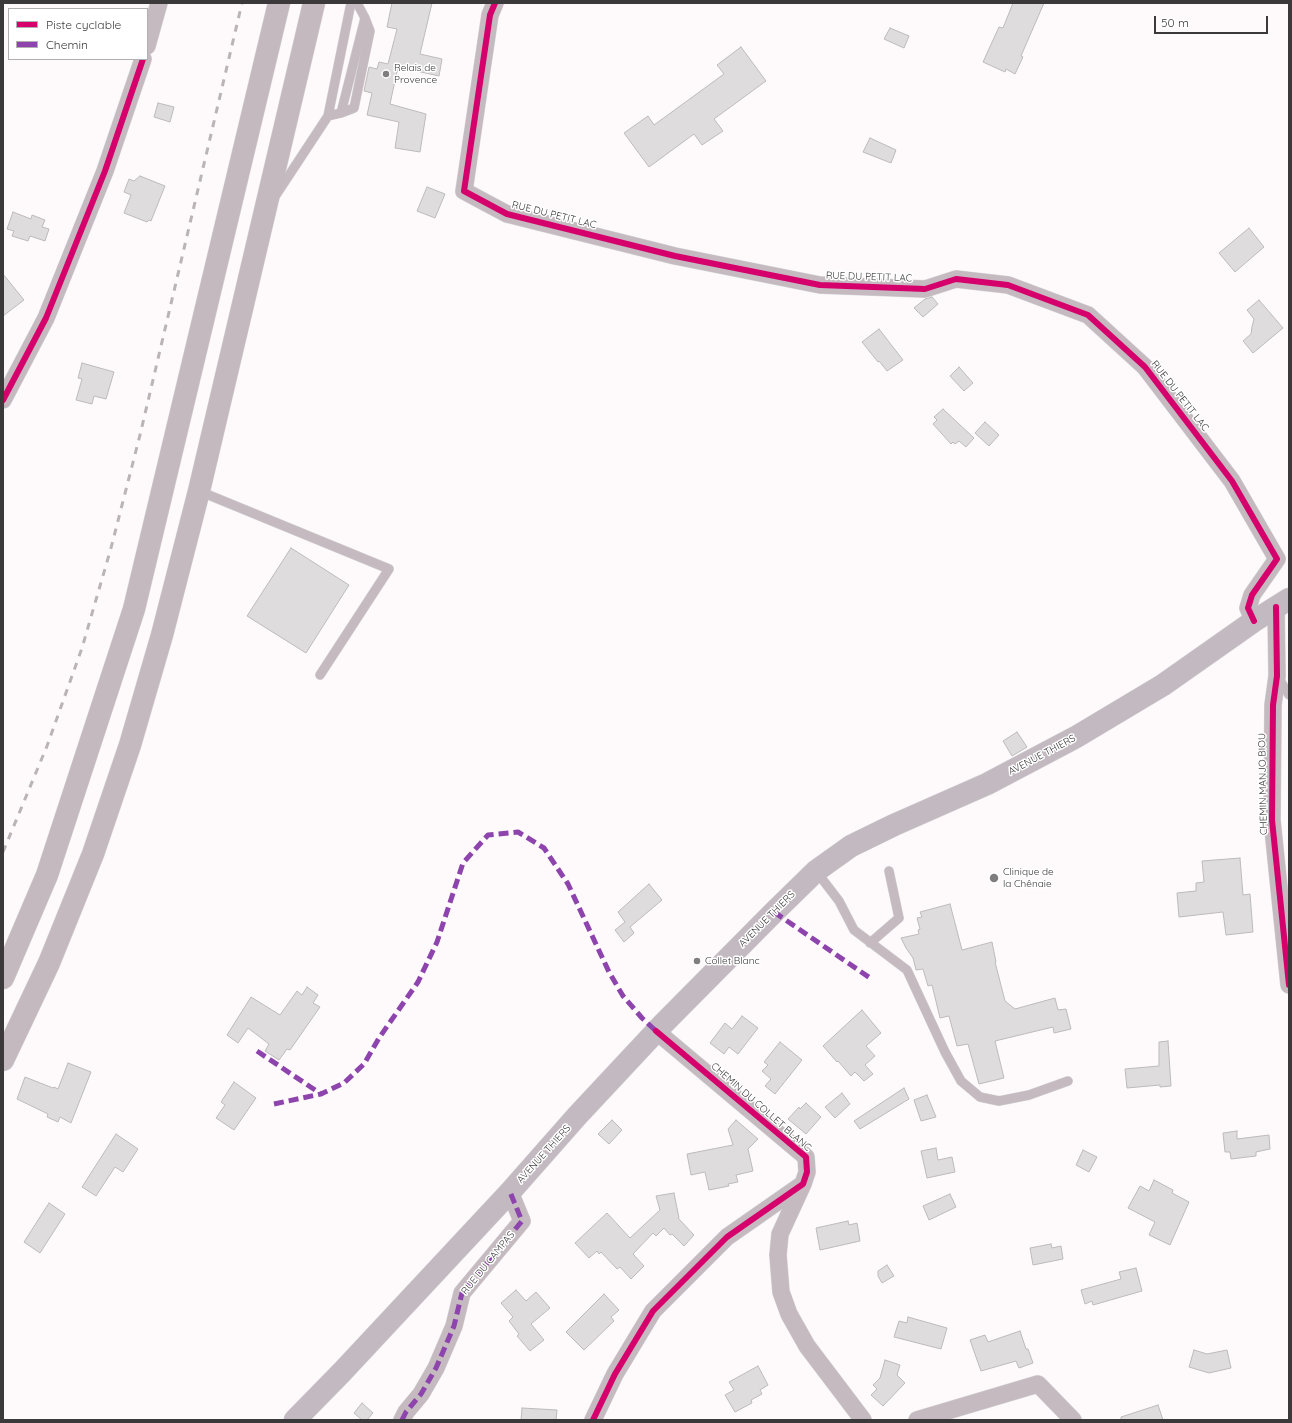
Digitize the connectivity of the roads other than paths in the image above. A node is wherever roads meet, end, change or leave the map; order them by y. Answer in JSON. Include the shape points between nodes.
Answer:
{"nodes":[{"id":1,"x":159,"y":3,"type":"edge"},
{"id":2,"x":279,"y":3,"type":"edge"},
{"id":3,"x":314,"y":3,"type":"edge"},
{"id":4,"x":351,"y":3,"type":"edge"},
{"id":5,"x":357,"y":3,"type":"edge"},
{"id":6,"x":495,"y":3,"type":"edge"},
{"id":7,"x":148,"y":42,"type":"edge"},
{"id":8,"x":142,"y":60,"type":"edge"},
{"id":9,"x":328,"y":116,"type":"junction"},
{"id":10,"x":265,"y":212,"type":"junction"},
{"id":11,"x":3,"y":400,"type":"edge"},
{"id":12,"x":199,"y":491,"type":"junction"},
{"id":13,"x":1282,"y":603,"type":"edge"},
{"id":14,"x":1254,"y":621,"type":"junction"},
{"id":15,"x":320,"y":675,"type":"dead end"},
{"id":16,"x":1277,"y":676,"type":"junction"},
{"id":17,"x":1289,"y":695,"type":"edge"},
{"id":18,"x":816,"y":871,"type":"junction"},
{"id":19,"x":889,"y":871,"type":"dead end"},
{"id":20,"x":870,"y":943,"type":"junction"},
{"id":21,"x":3,"y":978,"type":"edge"},
{"id":22,"x":1289,"y":984,"type":"edge"},
{"id":23,"x":656,"y":1031,"type":"junction"},
{"id":24,"x":3,"y":1060,"type":"edge"},
{"id":25,"x":1068,"y":1081,"type":"dead end"},
{"id":26,"x":803,"y":1184,"type":"junction"},
{"id":27,"x":510,"y":1192,"type":"junction"},
{"id":28,"x":295,"y":1420,"type":"edge"},
{"id":29,"x":402,"y":1420,"type":"edge"},
{"id":30,"x":593,"y":1420,"type":"edge"},
{"id":31,"x":863,"y":1420,"type":"edge"},
{"id":32,"x":917,"y":1420,"type":"edge"},
{"id":33,"x":1073,"y":1420,"type":"edge"}],
"edges":[{"from":1,"to":7,"type":"street"},
{"from":2,"to":21,"type":"highway","via":[[134,609],[47,875]]},
{"from":3,"to":10,"type":"highway"},
{"from":4,"to":9,"type":"lane"},
{"from":5,"to":9,"type":"lane","via":[[365,18],[341,113]]},
{"from":6,"to":14,"type":"street","name":"RUE DU PETIT LAC","via":[[490,15],[464,190],[507,214],[675,256],[820,285],[924,289],[956,280],[1008,285],[1088,315],[1145,367],[1232,481],[1277,560],[1252,595],[1248,608]]},
{"from":8,"to":11,"type":"street","via":[[105,171],[46,318]]},
{"from":9,"to":10,"type":"lane"},
{"from":10,"to":12,"type":"highway"},
{"from":12,"to":15,"type":"lane","via":[[389,570]]},
{"from":12,"to":24,"type":"highway","via":[[160,643],[130,745],[93,854],[49,963]]},
{"from":13,"to":14,"type":"main road","name":"AVENUE THIERS"},
{"from":13,"to":16,"type":"street","name":"CHEMIN MANJO BIOU"},
{"from":14,"to":18,"type":"main road","name":"AVENUE THIERS","via":[[1163,684],[1076,737],[987,784],[851,846]]},
{"from":16,"to":17,"type":"lane"},
{"from":16,"to":22,"type":"street","name":"CHEMIN MANJO BIOU","via":[[1273,705],[1272,820]]},
{"from":18,"to":20,"type":"lane","via":[[840,901],[854,930]]},
{"from":18,"to":23,"type":"main road","name":"AVENUE THIERS"},
{"from":19,"to":20,"type":"lane","via":[[899,918]]},
{"from":20,"to":25,"type":"lane","via":[[907,970],[961,1081],[980,1097],[999,1101],[1029,1095]]},
{"from":23,"to":26,"type":"street","name":"CHEMIN DU COLLET BLANC","via":[[806,1157],[807,1172]]},
{"from":23,"to":27,"type":"main road","name":"AVENUE THIERS"},
{"from":26,"to":30,"type":"street","via":[[727,1237],[653,1310],[615,1374]]},
{"from":26,"to":31,"type":"street","via":[[780,1234],[778,1255],[781,1292],[789,1314],[807,1346]]},
{"from":27,"to":28,"type":"main road","name":"AVENUE THIERS"},
{"from":27,"to":29,"type":"street","name":"RUE DU CAMPAS","via":[[522,1221],[462,1293],[454,1326],[436,1368]]},
{"from":32,"to":33,"type":"street","via":[[1038,1384]]}]}
